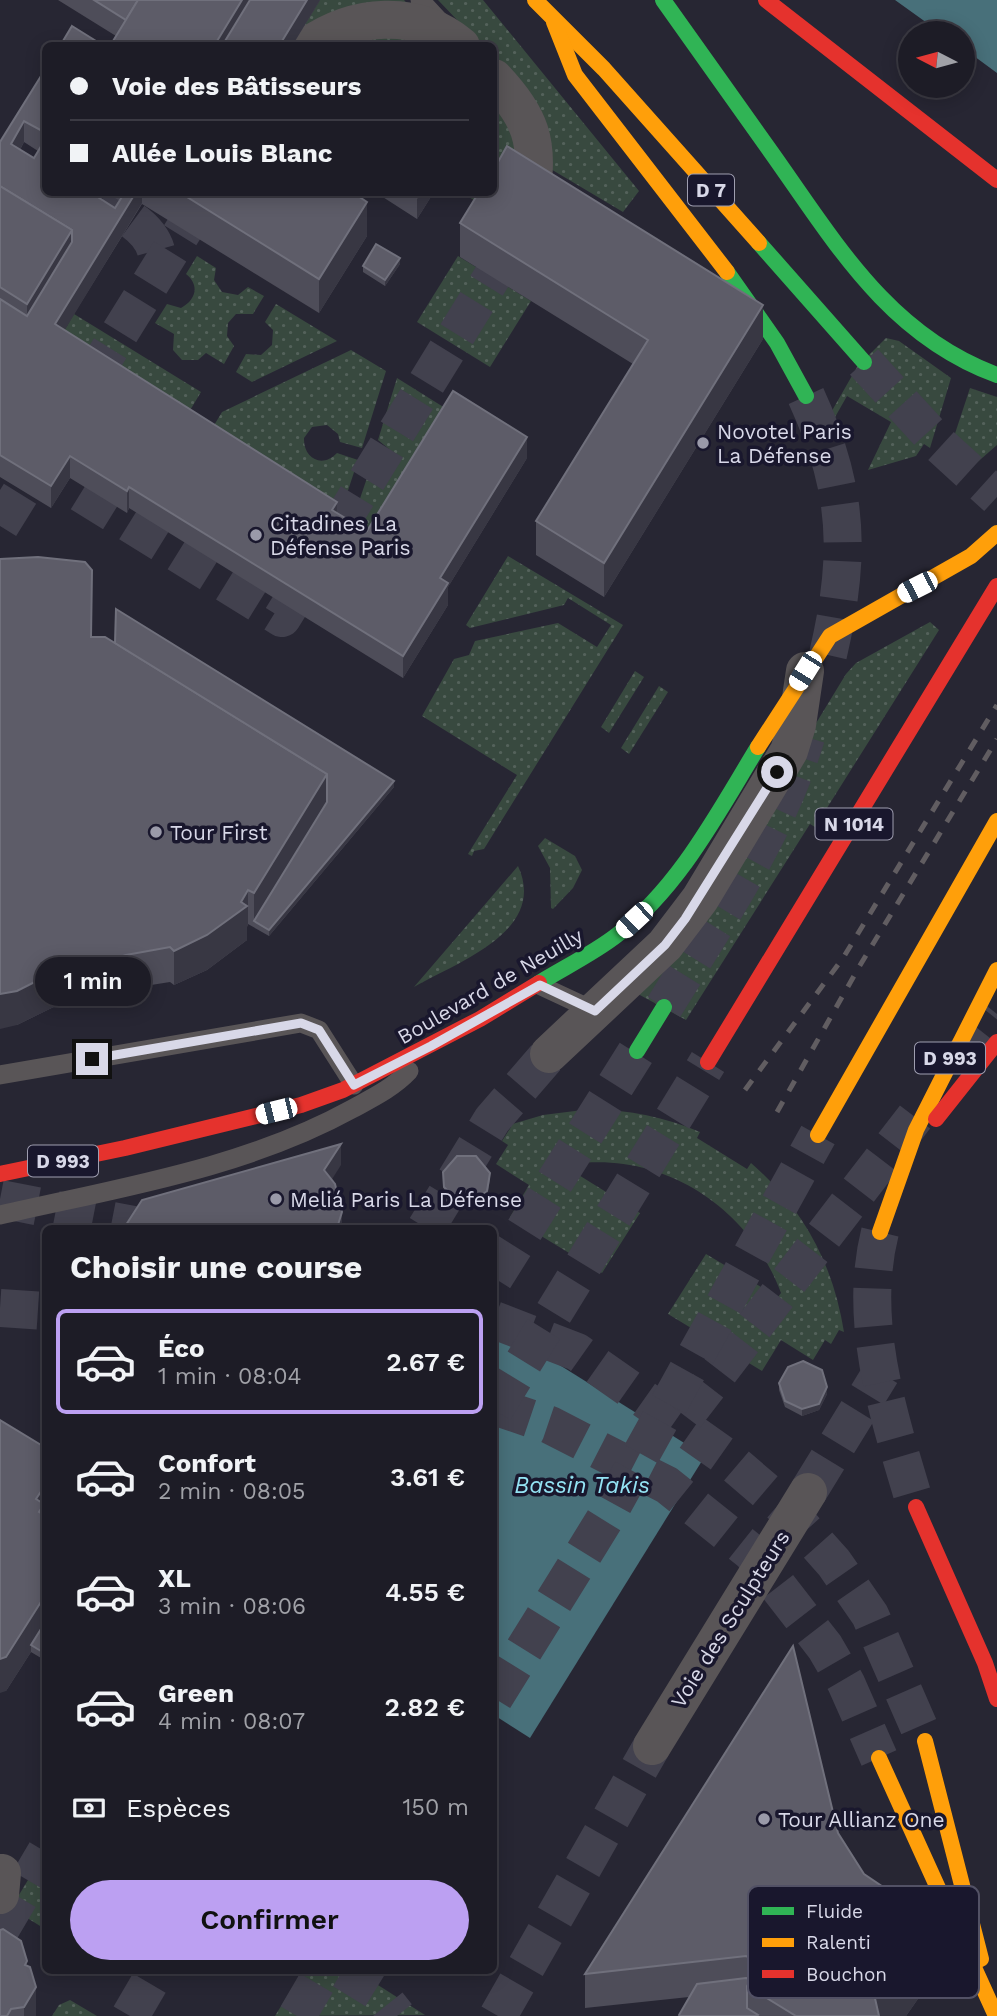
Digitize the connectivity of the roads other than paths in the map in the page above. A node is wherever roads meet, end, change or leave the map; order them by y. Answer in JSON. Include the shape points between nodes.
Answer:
{"nodes":[{"id":1,"x":420,"y":0,"type":"edge"},
{"id":2,"x":535,"y":0,"type":"edge"},
{"id":3,"x":663,"y":0,"type":"edge"},
{"id":4,"x":766,"y":0,"type":"edge"},
{"id":5,"x":554,"y":22,"type":"junction"},
{"id":6,"x":315,"y":42,"type":"edge"},
{"id":7,"x":456,"y":42,"type":"edge"},
{"id":8,"x":458,"y":42,"type":"edge"},
{"id":9,"x":497,"y":81,"type":"edge"},
{"id":10,"x":997,"y":180,"type":"edge"},
{"id":11,"x":531,"y":195,"type":"tunnel mouth"},
{"id":12,"x":864,"y":362,"type":"tunnel mouth"},
{"id":13,"x":997,"y":375,"type":"edge"},
{"id":14,"x":806,"y":396,"type":"tunnel mouth"},
{"id":15,"x":997,"y":533,"type":"edge"},
{"id":16,"x":997,"y":586,"type":"edge"},
{"id":17,"x":805,"y":671,"type":"junction"},
{"id":18,"x":997,"y":821,"type":"edge"},
{"id":19,"x":997,"y":970,"type":"edge"},
{"id":20,"x":540,"y":985,"type":"junction"},
{"id":21,"x":664,"y":1007,"type":"tunnel mouth"},
{"id":22,"x":595,"y":1011,"type":"junction"},
{"id":23,"x":997,"y":1042,"type":"edge"},
{"id":24,"x":431,"y":1046,"type":"junction"},
{"id":25,"x":637,"y":1051,"type":"tunnel mouth"},
{"id":26,"x":549,"y":1054,"type":"tunnel mouth"},
{"id":27,"x":708,"y":1062,"type":"tunnel mouth"},
{"id":28,"x":0,"y":1075,"type":"edge"},
{"id":29,"x":354,"y":1085,"type":"junction"},
{"id":30,"x":818,"y":1135,"type":"tunnel mouth"},
{"id":31,"x":907,"y":1147,"type":"junction"},
{"id":32,"x":0,"y":1174,"type":"edge"},
{"id":33,"x":0,"y":1215,"type":"edge"},
{"id":34,"x":880,"y":1232,"type":"tunnel mouth"},
{"id":35,"x":808,"y":1492,"type":"tunnel mouth"},
{"id":36,"x":916,"y":1507,"type":"tunnel mouth"},
{"id":37,"x":997,"y":1699,"type":"edge"},
{"id":38,"x":925,"y":1741,"type":"tunnel mouth"},
{"id":39,"x":652,"y":1746,"type":"tunnel mouth"},
{"id":40,"x":879,"y":1758,"type":"tunnel mouth"},
{"id":41,"x":937,"y":1886,"type":"edge"},
{"id":42,"x":963,"y":1886,"type":"edge"},
{"id":43,"x":979,"y":1949,"type":"edge"},
{"id":44,"x":979,"y":1978,"type":"edge"},
{"id":45,"x":996,"y":2015,"type":"edge"}],
"edges":[{"from":1,"to":8,"type":"lane"},
{"from":2,"to":5,"type":"main road","number":"D 7"},
{"from":3,"to":13,"type":"main road","via":[[834,240],[877,292],[940,349],[969,368]]},
{"from":4,"to":10,"type":"main road"},
{"from":5,"to":12,"type":"main road","number":"D 7","via":[[604,69]]},
{"from":5,"to":14,"type":"main road","via":[[575,75],[733,280],[777,343]]},
{"from":6,"to":7,"type":"street","via":[[341,27],[376,19],[421,26]]},
{"from":9,"to":11,"type":"street","via":[[527,120],[535,151]]},
{"from":15,"to":17,"type":"main road","name":"Boulevard de Neuilly","number":"D 993","via":[[940,575],[839,629]]},
{"from":16,"to":27,"type":"main road","number":"N 1014"},
{"from":17,"to":20,"type":"main road","name":"Boulevard de Neuilly","number":"D 993","via":[[677,877],[616,936]]},
{"from":17,"to":22,"type":"street","via":[[789,751],[707,887],[665,945]]},
{"from":18,"to":30,"type":"main road"},
{"from":19,"to":31,"type":"main road","number":"D 993"},
{"from":20,"to":22,"type":"lane"},
{"from":20,"to":24,"type":"main road","name":"Boulevard de Neuilly","number":"D 993"},
{"from":21,"to":25,"type":"main road"},
{"from":22,"to":26,"type":"street"},
{"from":23,"to":31,"type":"main road","via":[[943,1112]]},
{"from":24,"to":29,"type":"main road","name":"Boulevard de Neuilly","number":"D 993"},
{"from":24,"to":33,"type":"lane","via":[[384,1092],[324,1125],[274,1145]]},
{"from":28,"to":29,"type":"lane","via":[[301,1023],[319,1030]]},
{"from":29,"to":32,"type":"main road","name":"Boulevard de Neuilly","number":"D 993","via":[[301,1105]]},
{"from":31,"to":34,"type":"main road","number":"D 993"},
{"from":35,"to":39,"type":"street","name":"Voie des Sculpteurs"},
{"from":36,"to":37,"type":"main road"},
{"from":38,"to":42,"type":"main road"},
{"from":40,"to":41,"type":"main road"},
{"from":43,"to":45,"type":"main road"},
{"from":44,"to":45,"type":"main road"}]}
